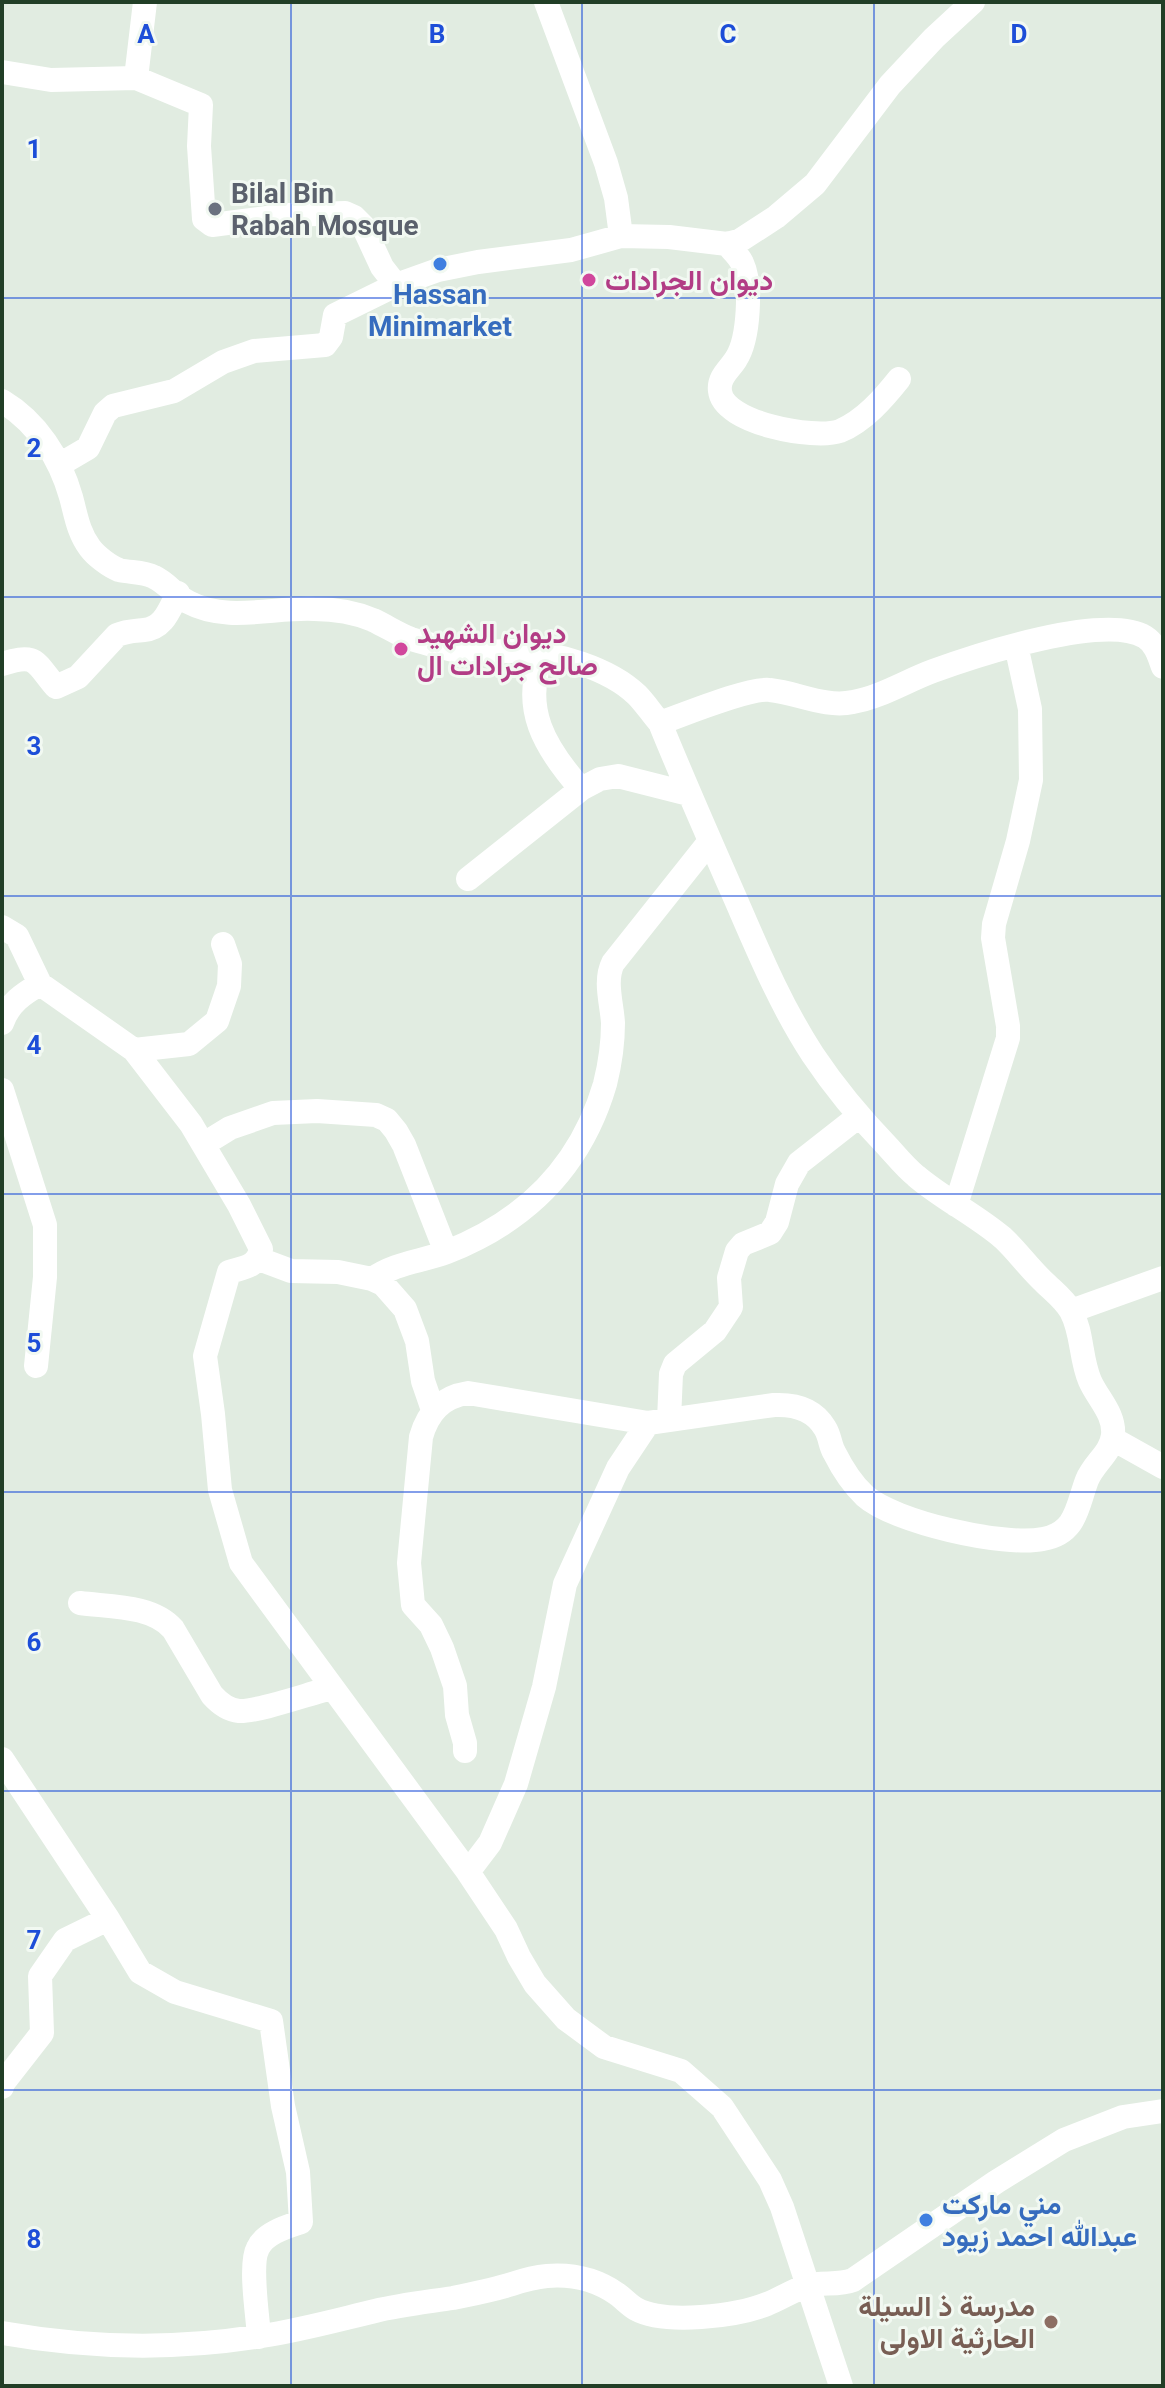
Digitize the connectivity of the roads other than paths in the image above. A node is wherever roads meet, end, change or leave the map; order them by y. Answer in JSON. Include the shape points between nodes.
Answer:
{"nodes":[{"id":1,"x":145,"y":2,"type":"edge"},
{"id":2,"x":546,"y":2,"type":"edge"},
{"id":3,"x":973,"y":2,"type":"edge"},
{"id":4,"x":2,"y":72,"type":"edge"},
{"id":5,"x":136,"y":78,"type":"junction"},
{"id":6,"x":621,"y":236,"type":"junction"},
{"id":7,"x":727,"y":244,"type":"junction"},
{"id":8,"x":396,"y":285,"type":"junction"},
{"id":9,"x":899,"y":379,"type":"dead end"},
{"id":10,"x":2,"y":401,"type":"edge"},
{"id":11,"x":59,"y":465,"type":"junction"},
{"id":12,"x":178,"y":593,"type":"junction"},
{"id":13,"x":1153,"y":639,"type":"edge"},
{"id":14,"x":1016,"y":645,"type":"junction"},
{"id":15,"x":543,"y":653,"type":"junction"},
{"id":16,"x":2,"y":664,"type":"edge"},
{"id":17,"x":1163,"y":667,"type":"edge"},
{"id":18,"x":660,"y":723,"type":"junction"},
{"id":19,"x":581,"y":789,"type":"junction"},
{"id":20,"x":689,"y":794,"type":"junction"},
{"id":21,"x":710,"y":841,"type":"junction"},
{"id":22,"x":468,"y":879,"type":"dead end"},
{"id":23,"x":2,"y":927,"type":"edge"},
{"id":24,"x":223,"y":944,"type":"dead end"},
{"id":25,"x":40,"y":984,"type":"junction"},
{"id":26,"x":2,"y":986,"type":"edge"},
{"id":27,"x":2,"y":1023,"type":"edge"},
{"id":28,"x":134,"y":1050,"type":"junction"},
{"id":29,"x":2,"y":1090,"type":"edge"},
{"id":30,"x":859,"y":1116,"type":"junction"},
{"id":31,"x":204,"y":1144,"type":"junction"},
{"id":32,"x":956,"y":1205,"type":"junction"},
{"id":33,"x":446,"y":1252,"type":"junction"},
{"id":34,"x":259,"y":1259,"type":"junction"},
{"id":35,"x":1163,"y":1278,"type":"edge"},
{"id":36,"x":372,"y":1279,"type":"junction"},
{"id":37,"x":1071,"y":1311,"type":"junction"},
{"id":38,"x":36,"y":1366,"type":"dead end"},
{"id":39,"x":433,"y":1410,"type":"junction"},
{"id":40,"x":658,"y":1422,"type":"junction"},
{"id":41,"x":1113,"y":1439,"type":"junction"},
{"id":42,"x":1163,"y":1467,"type":"edge"},
{"id":43,"x":80,"y":1603,"type":"dead end"},
{"id":44,"x":332,"y":1688,"type":"junction"},
{"id":45,"x":465,"y":1751,"type":"dead end"},
{"id":46,"x":2,"y":1759,"type":"edge"},
{"id":47,"x":468,"y":1872,"type":"junction"},
{"id":48,"x":108,"y":1919,"type":"junction"},
{"id":49,"x":2,"y":2087,"type":"edge"},
{"id":50,"x":1163,"y":2111,"type":"edge"},
{"id":51,"x":808,"y":2285,"type":"junction"},
{"id":52,"x":2,"y":2333,"type":"edge"},
{"id":53,"x":259,"y":2337,"type":"junction"},
{"id":54,"x":841,"y":2386,"type":"edge"}],
"edges":[{"from":1,"to":5,"type":"street"},
{"from":2,"to":6,"type":"street","via":[[606,163]]},
{"from":3,"to":7,"type":"street","via":[[890,85],[815,184],[776,217]]},
{"from":4,"to":5,"type":"street","via":[[51,80]]},
{"from":5,"to":8,"type":"street","via":[[201,105],[204,219],[212,225],[345,213],[363,226]]},
{"from":6,"to":7,"type":"street"},
{"from":6,"to":8,"type":"street","via":[[571,250],[438,270]]},
{"from":7,"to":9,"type":"street","via":[[741,262],[747,304],[741,350],[720,382],[720,391],[740,414],[782,430],[819,435],[841,431],[876,406]]},
{"from":8,"to":11,"type":"street","via":[[335,315],[325,345],[254,351],[223,362],[174,391],[113,406],[88,448]]},
{"from":10,"to":11,"type":"street","via":[[35,427]]},
{"from":11,"to":12,"type":"street","via":[[76,524],[90,548],[119,570],[154,576]]},
{"from":12,"to":15,"type":"street","via":[[185,602],[220,611],[348,612],[411,639],[457,651]]},
{"from":12,"to":16,"type":"street","via":[[161,624],[117,635],[78,677],[56,687],[33,660],[23,657]]},
{"from":13,"to":14,"type":"street","via":[[1091,629]]},
{"from":13,"to":17,"type":"street"},
{"from":14,"to":18,"type":"street","via":[[852,702],[825,702],[767,689]]},
{"from":14,"to":32,"type":"street","via":[[1030,709],[1031,780],[994,924],[1008,1038]]},
{"from":15,"to":18,"type":"street","via":[[617,679]]},
{"from":15,"to":19,"type":"street","via":[[533,692],[538,724]]},
{"from":18,"to":20,"type":"street"},
{"from":19,"to":20,"type":"street","via":[[618,776]]},
{"from":19,"to":22,"type":"street"},
{"from":20,"to":21,"type":"street"},
{"from":21,"to":30,"type":"street","via":[[787,1011]]},
{"from":21,"to":33,"type":"street","via":[[613,963],[610,1061],[598,1107],[579,1147],[518,1213]]},
{"from":23,"to":25,"type":"street","via":[[17,936]]},
{"from":24,"to":28,"type":"street","via":[[230,964],[229,986],[217,1021],[189,1044]]},
{"from":25,"to":26,"type":"street"},
{"from":25,"to":27,"type":"street","via":[[17,997]]},
{"from":25,"to":28,"type":"street"},
{"from":28,"to":31,"type":"street"},
{"from":29,"to":38,"type":"street","via":[[45,1225]]},
{"from":30,"to":32,"type":"street","via":[[915,1175]]},
{"from":30,"to":40,"type":"street","via":[[799,1163],[770,1233],[737,1251],[729,1278],[731,1307],[715,1331],[675,1364]]},
{"from":31,"to":33,"type":"street","via":[[273,1113],[376,1115],[387,1120],[404,1145]]},
{"from":31,"to":34,"type":"street","via":[[261,1249]]},
{"from":32,"to":37,"type":"street","via":[[1002,1237]]},
{"from":33,"to":36,"type":"street","via":[[393,1267]]},
{"from":34,"to":36,"type":"street","via":[[291,1271]]},
{"from":34,"to":44,"type":"street","via":[[229,1272],[205,1356],[220,1490],[241,1563]]},
{"from":35,"to":37,"type":"street"},
{"from":36,"to":39,"type":"street","via":[[405,1309]]},
{"from":37,"to":41,"type":"street","via":[[1090,1380],[1110,1416]]},
{"from":39,"to":40,"type":"street","via":[[468,1393]]},
{"from":39,"to":45,"type":"street","via":[[421,1437],[409,1563],[413,1605],[431,1625],[455,1686]]},
{"from":40,"to":41,"type":"street","via":[[774,1405],[802,1407],[824,1426],[851,1480],[879,1507],[987,1538],[1030,1541],[1055,1536],[1074,1519],[1087,1479]]},
{"from":40,"to":47,"type":"street","via":[[618,1468],[565,1584],[544,1687],[516,1784],[490,1843]]},
{"from":41,"to":42,"type":"street"},
{"from":43,"to":44,"type":"street","via":[[149,1613],[166,1621],[212,1695],[229,1708],[250,1710]]},
{"from":44,"to":47,"type":"street"},
{"from":46,"to":48,"type":"street"},
{"from":47,"to":51,"type":"street","via":[[535,1984],[566,2019],[604,2047],[681,2071],[722,2107],[770,2180]]},
{"from":48,"to":49,"type":"street","via":[[65,1940],[40,1976],[42,2033]]},
{"from":48,"to":53,"type":"street","via":[[140,1972],[175,1992],[271,2021],[298,2172],[301,2222],[270,2234],[257,2248]]},
{"from":50,"to":51,"type":"street","via":[[1123,2117],[1064,2140],[853,2280]]},
{"from":51,"to":53,"type":"street","via":[[753,2309],[694,2318],[636,2309],[599,2284],[578,2278],[544,2276]]},
{"from":51,"to":54,"type":"street"},
{"from":52,"to":53,"type":"street","via":[[140,2345]]}]}
